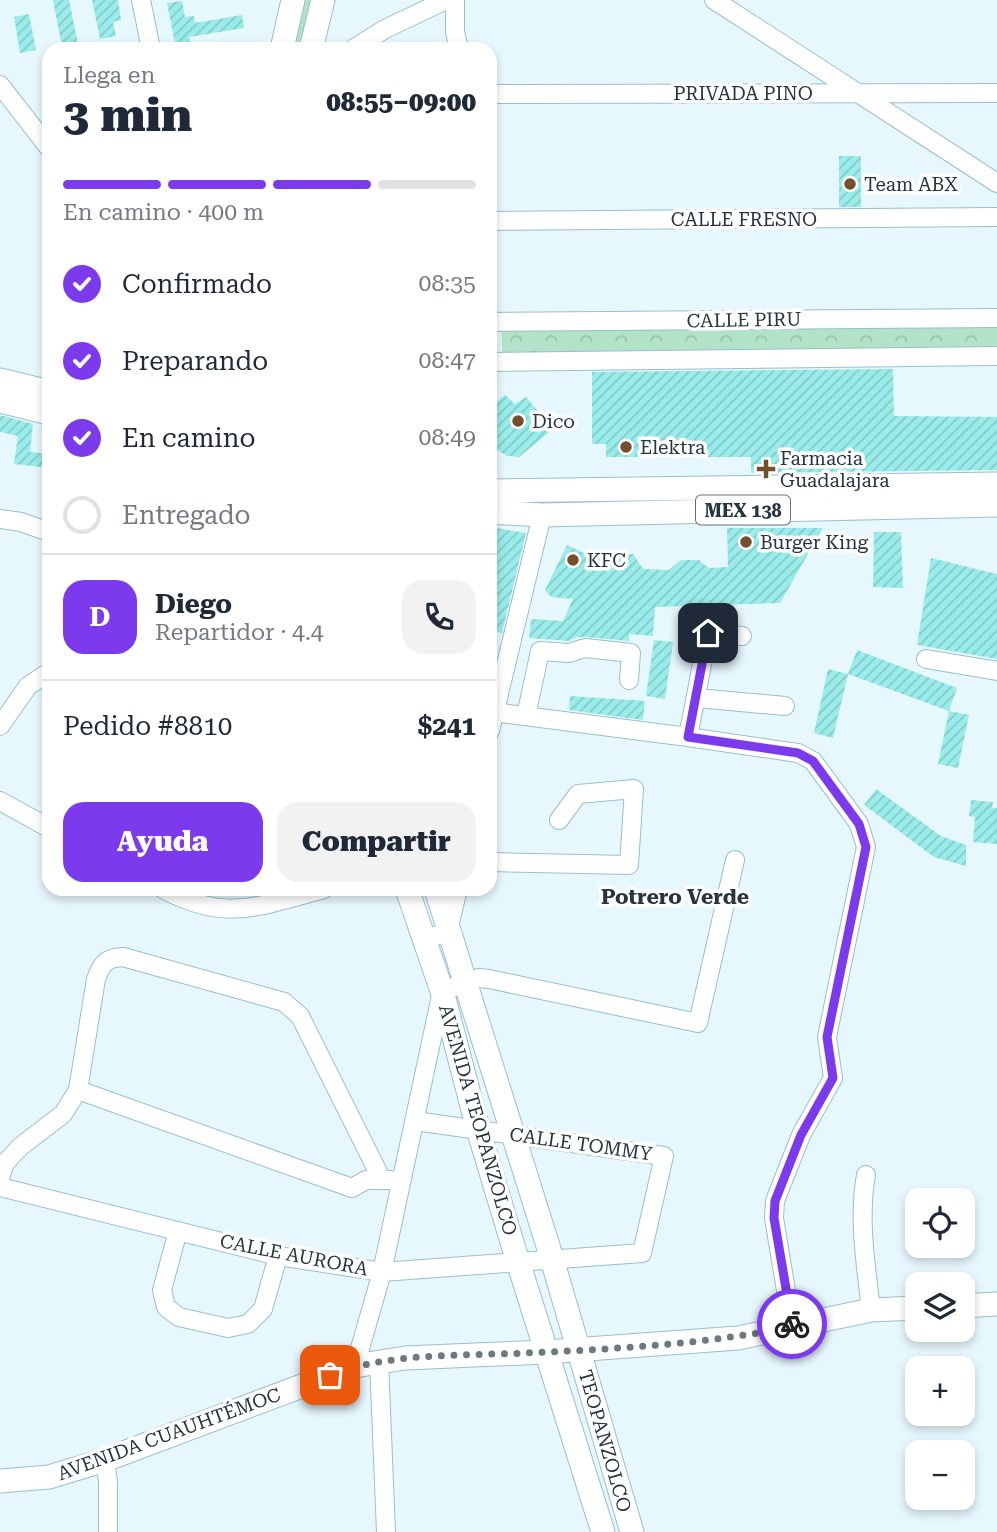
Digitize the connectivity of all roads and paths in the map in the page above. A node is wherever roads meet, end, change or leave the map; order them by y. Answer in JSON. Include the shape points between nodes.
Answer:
{"nodes":[{"id":1,"x":141,"y":0,"type":"edge"},
{"id":2,"x":293,"y":0,"type":"edge"},
{"id":3,"x":323,"y":0,"type":"edge"},
{"id":4,"x":446,"y":0,"type":"edge"},
{"id":5,"x":455,"y":0,"type":"edge"},
{"id":6,"x":714,"y":0,"type":"edge"},
{"id":7,"x":150,"y":42,"type":"edge"},
{"id":8,"x":284,"y":42,"type":"edge"},
{"id":9,"x":313,"y":42,"type":"edge"},
{"id":10,"x":364,"y":42,"type":"edge"},
{"id":11,"x":457,"y":42,"type":"edge"},
{"id":12,"x":1,"y":87,"type":"edge"},
{"id":13,"x":856,"y":93,"type":"junction"},
{"id":14,"x":997,"y":93,"type":"edge"},
{"id":15,"x":497,"y":94,"type":"edge"},
{"id":16,"x":42,"y":139,"type":"edge"},
{"id":17,"x":997,"y":183,"type":"edge"},
{"id":18,"x":997,"y":217,"type":"edge"},
{"id":19,"x":497,"y":221,"type":"edge"},
{"id":20,"x":997,"y":318,"type":"edge"},
{"id":21,"x":497,"y":322,"type":"edge"},
{"id":22,"x":997,"y":356,"type":"edge"},
{"id":23,"x":497,"y":362,"type":"edge"},
{"id":24,"x":0,"y":380,"type":"edge"},
{"id":25,"x":42,"y":390,"type":"edge"},
{"id":26,"x":0,"y":401,"type":"edge"},
{"id":27,"x":42,"y":411,"type":"edge"},
{"id":28,"x":997,"y":484,"type":"edge"},
{"id":29,"x":497,"y":491,"type":"edge"},
{"id":30,"x":997,"y":505,"type":"edge"},
{"id":31,"x":497,"y":512,"type":"edge"},
{"id":32,"x":542,"y":514,"type":"junction"},
{"id":33,"x":0,"y":519,"type":"edge"},
{"id":34,"x":42,"y":530,"type":"edge"},
{"id":35,"x":742,"y":636,"type":"dead end"},
{"id":36,"x":926,"y":659,"type":"dead end"},
{"id":37,"x":997,"y":671,"type":"edge"},
{"id":38,"x":42,"y":676,"type":"edge"},
{"id":39,"x":629,"y":680,"type":"dead end"},
{"id":40,"x":697,"y":698,"type":"junction"},
{"id":41,"x":497,"y":700,"type":"edge"},
{"id":42,"x":785,"y":706,"type":"dead end"},
{"id":43,"x":497,"y":712,"type":"edge"},
{"id":44,"x":526,"y":716,"type":"junction"},
{"id":45,"x":0,"y":726,"type":"edge"},
{"id":46,"x":688,"y":737,"type":"junction"},
{"id":47,"x":0,"y":801,"type":"edge"},
{"id":48,"x":559,"y":820,"type":"dead end"},
{"id":49,"x":42,"y":824,"type":"edge"},
{"id":50,"x":735,"y":860,"type":"dead end"},
{"id":51,"x":497,"y":862,"type":"edge"},
{"id":52,"x":176,"y":896,"type":"edge"},
{"id":53,"x":298,"y":896,"type":"edge"},
{"id":54,"x":409,"y":896,"type":"edge"},
{"id":55,"x":438,"y":896,"type":"edge"},
{"id":56,"x":456,"y":896,"type":"edge"},
{"id":57,"x":448,"y":931,"type":"junction"},
{"id":58,"x":425,"y":940,"type":"junction"},
{"id":59,"x":464,"y":983,"type":"junction"},
{"id":60,"x":442,"y":991,"type":"junction"},
{"id":61,"x":78,"y":1090,"type":"junction"},
{"id":62,"x":415,"y":1121,"type":"junction"},
{"id":63,"x":478,"y":1129,"type":"junction"},
{"id":64,"x":513,"y":1134,"type":"junction"},
{"id":65,"x":664,"y":1156,"type":"joint"},
{"id":66,"x":866,"y":1175,"type":"dead end"},
{"id":67,"x":0,"y":1178,"type":"edge"},
{"id":68,"x":381,"y":1178,"type":"junction"},
{"id":69,"x":401,"y":1182,"type":"junction"},
{"id":70,"x":0,"y":1187,"type":"edge"},
{"id":71,"x":178,"y":1231,"type":"junction"},
{"id":72,"x":278,"y":1256,"type":"junction"},
{"id":73,"x":552,"y":1258,"type":"junction"},
{"id":74,"x":518,"y":1261,"type":"junction"},
{"id":75,"x":382,"y":1272,"type":"junction"},
{"id":76,"x":997,"y":1304,"type":"edge"},
{"id":77,"x":975,"y":1305,"type":"edge"},
{"id":78,"x":905,"y":1309,"type":"edge"},
{"id":79,"x":871,"y":1310,"type":"junction"},
{"id":80,"x":792,"y":1327,"type":"junction"},
{"id":81,"x":579,"y":1349,"type":"junction"},
{"id":82,"x":546,"y":1352,"type":"junction"},
{"id":83,"x":379,"y":1362,"type":"junction"},
{"id":84,"x":355,"y":1366,"type":"junction"},
{"id":85,"x":105,"y":1460,"type":"junction"},
{"id":86,"x":0,"y":1481,"type":"edge"},
{"id":87,"x":108,"y":1532,"type":"edge"},
{"id":88,"x":386,"y":1532,"type":"edge"},
{"id":89,"x":603,"y":1532,"type":"edge"},
{"id":90,"x":632,"y":1532,"type":"edge"}],
"edges":[{"from":1,"to":7,"type":"street"},
{"from":2,"to":8,"type":"main road"},
{"from":3,"to":9,"type":"main road"},
{"from":4,"to":10,"type":"street"},
{"from":5,"to":11,"type":"street"},
{"from":6,"to":13,"type":"street"},
{"from":12,"to":16,"type":"street"},
{"from":13,"to":14,"type":"street","name":"PRIVADA PINO"},
{"from":13,"to":15,"type":"street","name":"PRIVADA PINO"},
{"from":13,"to":17,"type":"street"},
{"from":18,"to":19,"type":"street","name":"CALLE FRESNO"},
{"from":20,"to":21,"type":"street","name":"CALLE PIRU"},
{"from":22,"to":23,"type":"street"},
{"from":24,"to":25,"type":"main road"},
{"from":26,"to":27,"type":"main road"},
{"from":28,"to":29,"type":"main road","number":"MEX 138"},
{"from":30,"to":32,"type":"main road","number":"MEX 138"},
{"from":31,"to":32,"type":"main road","number":"MEX 138"},
{"from":32,"to":41,"type":"street"},
{"from":33,"to":34,"type":"street"},
{"from":35,"to":40,"type":"street","via":[[708,633]]},
{"from":36,"to":37,"type":"street"},
{"from":38,"to":45,"type":"street","via":[[27,686]]},
{"from":39,"to":44,"type":"street","via":[[631,653],[585,648],[569,653],[540,651]]},
{"from":40,"to":42,"type":"street"},
{"from":40,"to":46,"type":"street"},
{"from":43,"to":44,"type":"street"},
{"from":44,"to":46,"type":"street"},
{"from":46,"to":80,"type":"street","via":[[798,753],[813,761],[859,824],[866,847],[827,1037],[833,1078],[801,1135],[775,1201]]},
{"from":47,"to":49,"type":"street"},
{"from":48,"to":51,"type":"street","via":[[578,794],[634,789],[629,865]]},
{"from":50,"to":59,"type":"street","via":[[698,1023],[489,979]]},
{"from":52,"to":53,"type":"street","via":[[220,910],[253,908]]},
{"from":54,"to":58,"type":"main road","name":"AVENIDA TEOPANZOLCO"},
{"from":55,"to":57,"type":"main road","name":"AVENIDA TEOPANZOLCO"},
{"from":56,"to":57,"type":"street"},
{"from":57,"to":58,"type":"street"},
{"from":57,"to":59,"type":"main road","name":"AVENIDA TEOPANZOLCO"},
{"from":58,"to":60,"type":"main road","name":"AVENIDA TEOPANZOLCO"},
{"from":59,"to":60,"type":"street"},
{"from":59,"to":64,"type":"main road","name":"AVENIDA TEOPANZOLCO"},
{"from":60,"to":62,"type":"street"},
{"from":60,"to":63,"type":"main road","name":"AVENIDA TEOPANZOLCO"},
{"from":61,"to":67,"type":"street","via":[[63,1114],[5,1163]]},
{"from":61,"to":68,"type":"street","via":[[352,1188]]},
{"from":61,"to":68,"type":"street","via":[[96,979],[110,958],[123,957],[271,998],[300,1016]]},
{"from":62,"to":63,"type":"street","name":"CALLE TOMMY"},
{"from":62,"to":69,"type":"street"},
{"from":63,"to":64,"type":"street","name":"CALLE TOMMY"},
{"from":63,"to":74,"type":"main road","name":"AVENIDA TEOPANZOLCO"},
{"from":64,"to":65,"type":"street","name":"CALLE TOMMY"},
{"from":64,"to":73,"type":"main road","name":"AVENIDA TEOPANZOLCO"},
{"from":65,"to":73,"type":"street","name":"CALLE AURORA","via":[[642,1252]]},
{"from":66,"to":79,"type":"street","via":[[862,1219]]},
{"from":68,"to":69,"type":"street"},
{"from":69,"to":75,"type":"street"},
{"from":70,"to":71,"type":"street","name":"CALLE AURORA"},
{"from":71,"to":72,"type":"street","name":"CALLE AURORA"},
{"from":71,"to":72,"type":"street","via":[[162,1290],[166,1307],[178,1317],[229,1328],[248,1324],[263,1309]]},
{"from":72,"to":75,"type":"street","name":"CALLE AURORA"},
{"from":73,"to":74,"type":"street","name":"CALLE AURORA"},
{"from":73,"to":81,"type":"main road","name":"AVENIDA TEOPANZOLCO"},
{"from":74,"to":75,"type":"street","name":"CALLE AURORA"},
{"from":74,"to":82,"type":"main road","name":"AVENIDA TEOPANZOLCO"},
{"from":75,"to":84,"type":"street"},
{"from":76,"to":77,"type":"main road"},
{"from":78,"to":79,"type":"main road","name":"AVENIDA CUAUHTÉMOC"},
{"from":79,"to":80,"type":"main road","name":"AVENIDA CUAUHTÉMOC"},
{"from":80,"to":81,"type":"main road","name":"AVENIDA CUAUHTÉMOC","via":[[738,1338]]},
{"from":81,"to":82,"type":"main road","name":"AVENIDA CUAUHTÉMOC"},
{"from":81,"to":90,"type":"main road","name":"TEOPANZOLCO"},
{"from":82,"to":83,"type":"main road","name":"AVENIDA CUAUHTÉMOC"},
{"from":82,"to":89,"type":"main road","name":"TEOPANZOLCO"},
{"from":83,"to":84,"type":"main road","name":"AVENIDA CUAUHTÉMOC"},
{"from":83,"to":88,"type":"street"},
{"from":84,"to":85,"type":"main road","name":"AVENIDA CUAUHTÉMOC"},
{"from":85,"to":86,"type":"main road","name":"AVENIDA CUAUHTÉMOC","via":[[49,1477]]},
{"from":85,"to":87,"type":"street"}]}
